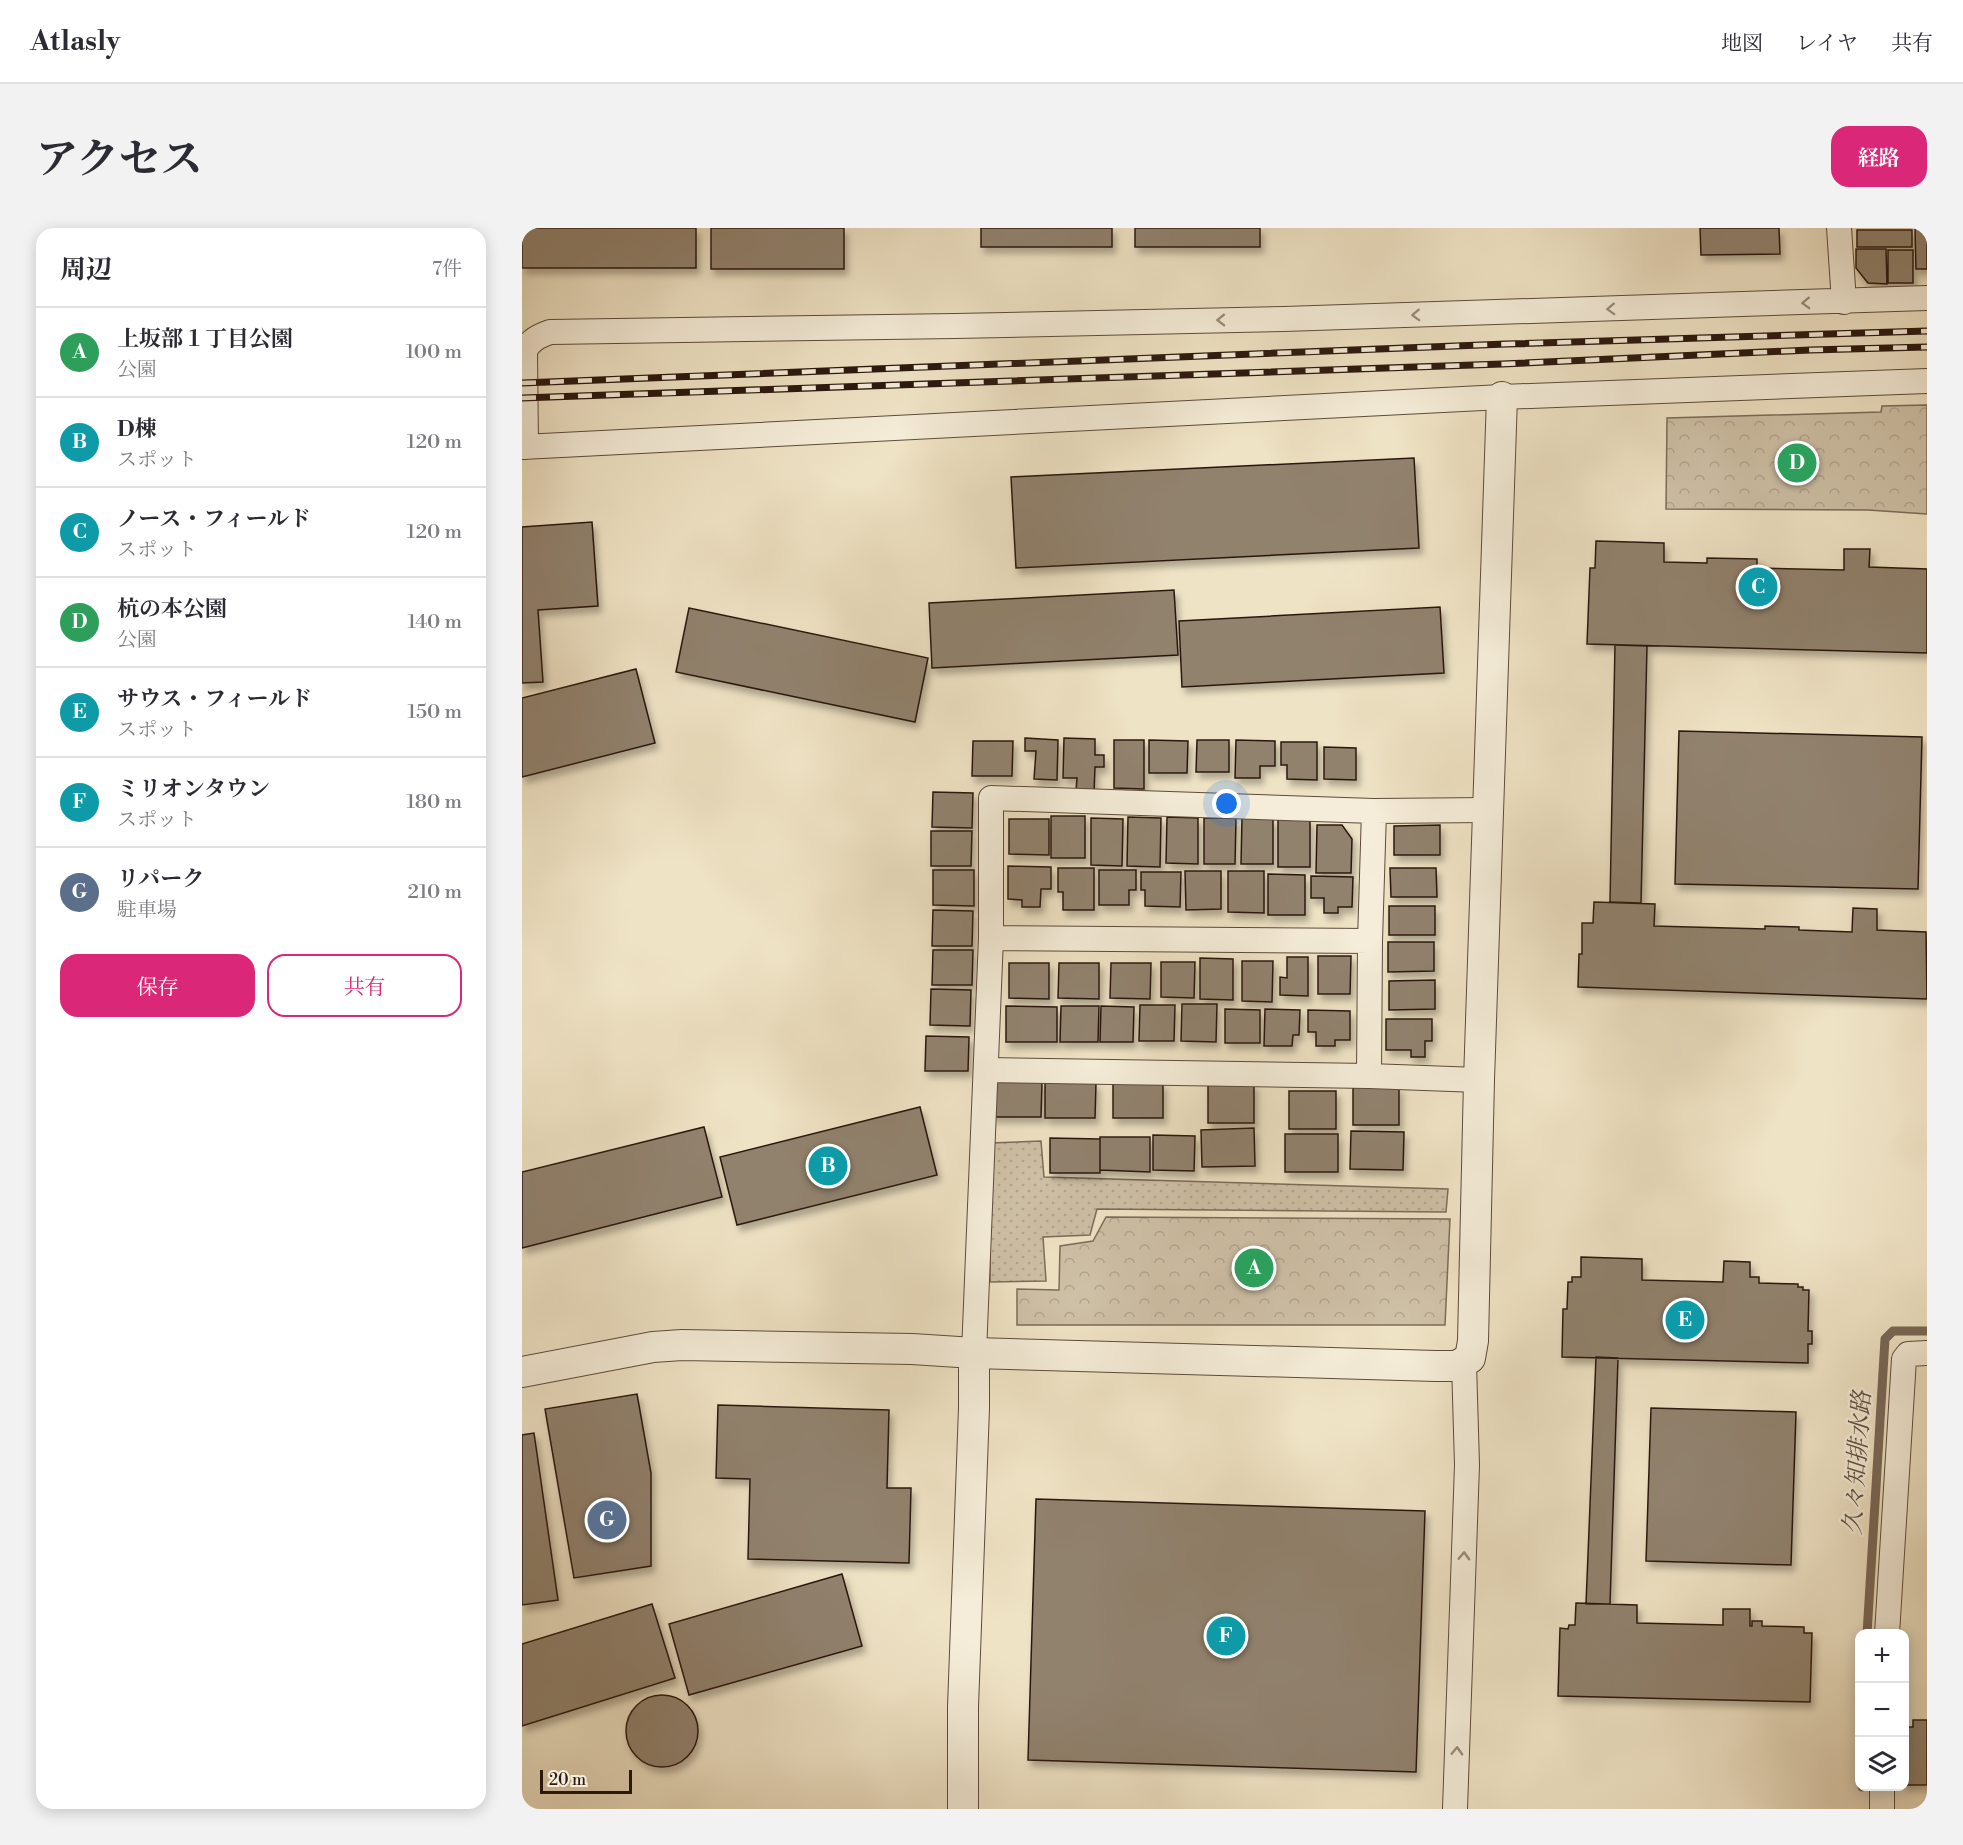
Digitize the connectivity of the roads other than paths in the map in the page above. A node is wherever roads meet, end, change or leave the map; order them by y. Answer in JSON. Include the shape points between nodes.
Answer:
{"nodes":[{"id":1,"x":1839,"y":228,"type":"edge"},
{"id":2,"x":1927,"y":298,"type":"edge"},
{"id":3,"x":1844,"y":302,"type":"junction"},
{"id":4,"x":1927,"y":381,"type":"edge"},
{"id":5,"x":1502,"y":397,"type":"junction"},
{"id":6,"x":524,"y":447,"type":"edge"},
{"id":7,"x":1488,"y":810,"type":"junction"},
{"id":8,"x":1374,"y":811,"type":"junction"},
{"id":9,"x":991,"y":938,"type":"junction"},
{"id":10,"x":1370,"y":941,"type":"junction"},
{"id":11,"x":986,"y":1070,"type":"junction"},
{"id":12,"x":1369,"y":1076,"type":"junction"},
{"id":13,"x":1479,"y":1080,"type":"junction"},
{"id":14,"x":974,"y":1353,"type":"junction"},
{"id":15,"x":1927,"y":1353,"type":"edge"},
{"id":16,"x":1464,"y":1363,"type":"junction"},
{"id":17,"x":522,"y":1372,"type":"edge"},
{"id":18,"x":1887,"y":1629,"type":"edge"},
{"id":19,"x":1882,"y":1791,"type":"edge"},
{"id":20,"x":963,"y":1809,"type":"edge"},
{"id":21,"x":1455,"y":1809,"type":"edge"},
{"id":22,"x":1882,"y":1809,"type":"edge"}],
"edges":[{"from":1,"to":3,"type":"street"},
{"from":2,"to":3,"type":"street"},
{"from":3,"to":6,"type":"street","one_way":true,"via":[[1284,319],[550,332],[528,344],[525,351]]},
{"from":4,"to":5,"type":"street"},
{"from":5,"to":6,"type":"street"},
{"from":5,"to":7,"type":"street"},
{"from":7,"to":8,"type":"street"},
{"from":7,"to":13,"type":"street"},
{"from":8,"to":9,"type":"street","via":[[991,798]]},
{"from":8,"to":10,"type":"street"},
{"from":9,"to":10,"type":"street"},
{"from":9,"to":11,"type":"street"},
{"from":10,"to":12,"type":"street"},
{"from":11,"to":12,"type":"street"},
{"from":11,"to":14,"type":"street"},
{"from":12,"to":13,"type":"street"},
{"from":13,"to":16,"type":"street","via":[[1473,1341],[1470,1358]]},
{"from":14,"to":16,"type":"street","via":[[1436,1366]]},
{"from":14,"to":17,"type":"street","via":[[682,1345]]},
{"from":14,"to":20,"type":"street"},
{"from":15,"to":18,"type":"street","via":[[1908,1354],[1904,1359]]},
{"from":21,"to":16,"type":"street","one_way":true,"via":[[1467,1465]]},
{"from":19,"to":22,"type":"street"}]}
